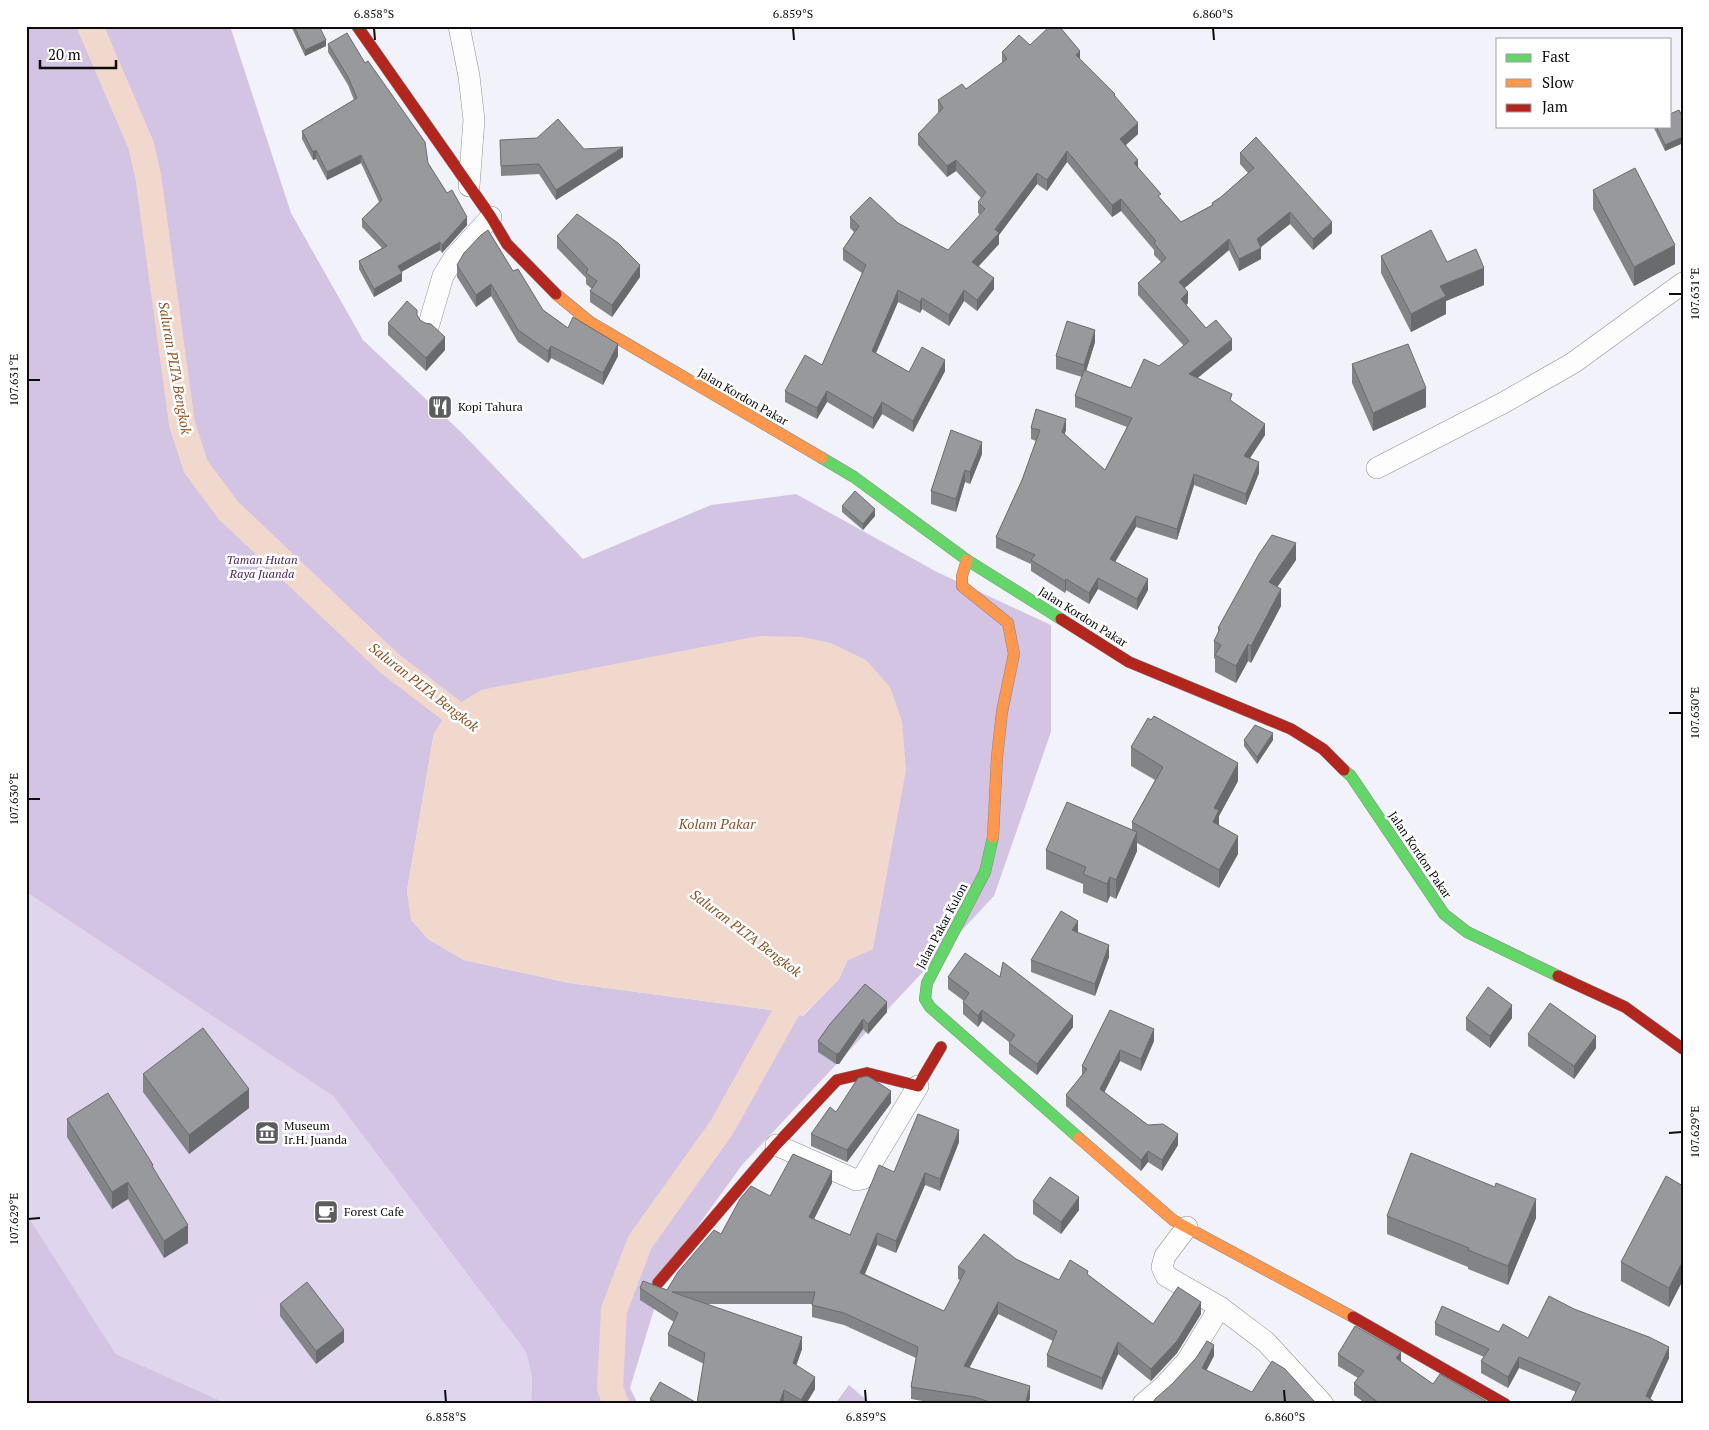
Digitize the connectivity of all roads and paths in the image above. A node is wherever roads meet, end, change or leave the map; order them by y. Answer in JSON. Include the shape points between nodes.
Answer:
{"nodes":[{"id":1,"x":357,"y":26,"type":"edge"},
{"id":2,"x":459,"y":26,"type":"edge"},
{"id":3,"x":469,"y":186,"type":"junction"},
{"id":4,"x":491,"y":217,"type":"junction"},
{"id":5,"x":1683,"y":283,"type":"edge"},
{"id":6,"x":428,"y":324,"type":"edge"},
{"id":7,"x":1377,"y":468,"type":"dead end"},
{"id":8,"x":967,"y":560,"type":"junction"},
{"id":9,"x":941,"y":1047,"type":"dead end"},
{"id":10,"x":1683,"y":1049,"type":"edge"},
{"id":11,"x":918,"y":1086,"type":"junction"},
{"id":12,"x":776,"y":1145,"type":"junction"},
{"id":13,"x":1180,"y":1223,"type":"junction"},
{"id":14,"x":658,"y":1283,"type":"dead end"},
{"id":15,"x":1220,"y":1307,"type":"junction"},
{"id":16,"x":1143,"y":1404,"type":"edge"},
{"id":17,"x":1324,"y":1404,"type":"edge"},
{"id":18,"x":1505,"y":1404,"type":"edge"}],
"edges":[{"from":1,"to":3,"type":"street","name":"Jalan Kordon Pakar"},
{"from":2,"to":3,"type":"street","via":[[474,120]]},
{"from":3,"to":4,"type":"street","name":"Jalan Kordon Pakar"},
{"from":4,"to":6,"type":"street","via":[[454,258],[443,276]]},
{"from":4,"to":8,"type":"street","name":"Jalan Kordon Pakar","via":[[506,244],[558,296],[590,322],[854,477]]},
{"from":5,"to":7,"type":"street","via":[[1573,362],[1503,403]]},
{"from":8,"to":10,"type":"street","name":"Jalan Kordon Pakar","via":[[1129,662],[1291,729],[1323,749],[1351,776],[1444,914],[1467,932],[1625,1007]]},
{"from":8,"to":13,"type":"street","name":"Jalan Pakar Kulon","via":[[962,586],[1008,623],[1014,654],[1002,712],[994,833],[985,872],[927,983],[925,998],[930,1007],[1004,1073]]},
{"from":9,"to":11,"type":"street"},
{"from":11,"to":12,"type":"street","via":[[867,1073],[837,1080]]},
{"from":11,"to":12,"type":"street","via":[[862,1179],[856,1180]]},
{"from":12,"to":14,"type":"street"},
{"from":13,"to":15,"type":"street","via":[[1162,1267],[1166,1276]]},
{"from":13,"to":18,"type":"street"},
{"from":15,"to":16,"type":"street","via":[[1187,1360]]},
{"from":15,"to":17,"type":"street","via":[[1266,1342]]}]}
